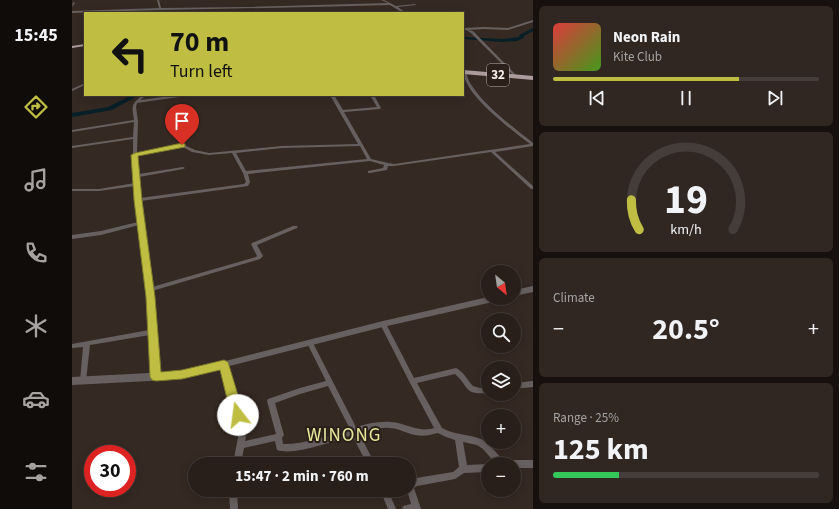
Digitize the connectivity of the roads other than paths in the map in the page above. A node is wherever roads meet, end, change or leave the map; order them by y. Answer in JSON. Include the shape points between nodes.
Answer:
{"nodes":[{"id":1,"x":158,"y":0,"type":"edge"},
{"id":2,"x":382,"y":0,"type":"edge"},
{"id":3,"x":74,"y":3,"type":"dead end"},
{"id":4,"x":391,"y":4,"type":"junction"},
{"id":5,"x":415,"y":5,"type":"dead end"},
{"id":6,"x":72,"y":6,"type":"edge"},
{"id":7,"x":395,"y":7,"type":"junction"},
{"id":8,"x":160,"y":9,"type":"junction"},
{"id":9,"x":72,"y":12,"type":"edge"},
{"id":10,"x":403,"y":12,"type":"edge"},
{"id":11,"x":533,"y":21,"type":"edge"},
{"id":12,"x":464,"y":29,"type":"edge"},
{"id":13,"x":464,"y":29,"type":"edge"},
{"id":14,"x":84,"y":45,"type":"edge"},
{"id":15,"x":72,"y":47,"type":"edge"},
{"id":16,"x":464,"y":72,"type":"edge"},
{"id":17,"x":515,"y":76,"type":"junction"},
{"id":18,"x":533,"y":78,"type":"edge"},
{"id":19,"x":84,"y":84,"type":"edge"},
{"id":20,"x":72,"y":90,"type":"edge"},
{"id":21,"x":144,"y":96,"type":"edge"},
{"id":22,"x":179,"y":96,"type":"edge"},
{"id":23,"x":333,"y":96,"type":"edge"},
{"id":24,"x":373,"y":96,"type":"dead end"},
{"id":25,"x":136,"y":102,"type":"junction"},
{"id":26,"x":342,"y":111,"type":"junction"},
{"id":27,"x":136,"y":121,"type":"junction"},
{"id":28,"x":72,"y":131,"type":"edge"},
{"id":29,"x":135,"y":138,"type":"junction"},
{"id":30,"x":362,"y":145,"type":"junction"},
{"id":31,"x":72,"y":147,"type":"edge"},
{"id":32,"x":234,"y":152,"type":"junction"},
{"id":33,"x":493,"y":152,"type":"junction"},
{"id":34,"x":135,"y":155,"type":"junction"},
{"id":35,"x":370,"y":160,"type":"junction"},
{"id":36,"x":386,"y":166,"type":"junction"},
{"id":37,"x":183,"y":168,"type":"dead end"},
{"id":38,"x":370,"y":172,"type":"dead end"},
{"id":39,"x":245,"y":173,"type":"junction"},
{"id":40,"x":136,"y":176,"type":"junction"},
{"id":41,"x":137,"y":184,"type":"junction"},
{"id":42,"x":533,"y":188,"type":"edge"},
{"id":43,"x":72,"y":190,"type":"edge"},
{"id":44,"x":138,"y":200,"type":"junction"},
{"id":45,"x":141,"y":223,"type":"junction"},
{"id":46,"x":295,"y":227,"type":"dead end"},
{"id":47,"x":72,"y":237,"type":"edge"},
{"id":48,"x":533,"y":288,"type":"edge"},
{"id":49,"x":149,"y":290,"type":"junction"},
{"id":50,"x":521,"y":292,"type":"edge"},
{"id":51,"x":481,"y":301,"type":"edge"},
{"id":52,"x":383,"y":324,"type":"junction"},
{"id":53,"x":154,"y":332,"type":"junction"},
{"id":54,"x":310,"y":343,"type":"junction"},
{"id":55,"x":87,"y":344,"type":"junction"},
{"id":56,"x":72,"y":346,"type":"edge"},
{"id":57,"x":224,"y":365,"type":"junction"},
{"id":58,"x":156,"y":377,"type":"junction"},
{"id":59,"x":84,"y":381,"type":"junction"},
{"id":60,"x":412,"y":381,"type":"junction"},
{"id":61,"x":72,"y":382,"type":"edge"},
{"id":62,"x":330,"y":383,"type":"junction"},
{"id":63,"x":533,"y":384,"type":"edge"},
{"id":64,"x":521,"y":385,"type":"edge"},
{"id":65,"x":481,"y":391,"type":"edge"},
{"id":66,"x":439,"y":430,"type":"junction"},
{"id":67,"x":354,"y":431,"type":"junction"},
{"id":68,"x":459,"y":436,"type":"junction"},
{"id":69,"x":278,"y":437,"type":"junction"},
{"id":70,"x":241,"y":445,"type":"junction"},
{"id":71,"x":238,"y":457,"type":"edge"},
{"id":72,"x":367,"y":457,"type":"edge"},
{"id":73,"x":494,"y":457,"type":"edge"},
{"id":74,"x":521,"y":464,"type":"edge"},
{"id":75,"x":533,"y":464,"type":"edge"},
{"id":76,"x":481,"y":468,"type":"edge"},
{"id":77,"x":463,"y":469,"type":"junction"},
{"id":78,"x":233,"y":497,"type":"edge"},
{"id":79,"x":387,"y":497,"type":"edge"},
{"id":80,"x":417,"y":508,"type":"edge"},
{"id":81,"x":234,"y":509,"type":"edge"},
{"id":82,"x":392,"y":509,"type":"edge"},
{"id":83,"x":406,"y":509,"type":"edge"}],
"edges":[{"from":1,"to":8,"type":"street"},
{"from":2,"to":4,"type":"street"},
{"from":3,"to":6,"type":"street"},
{"from":4,"to":7,"type":"street"},
{"from":4,"to":8,"type":"street"},
{"from":5,"to":7,"type":"street"},
{"from":7,"to":10,"type":"street"},
{"from":8,"to":9,"type":"street"},
{"from":11,"to":12,"type":"street","via":[[508,29]]},
{"from":13,"to":17,"type":"street","via":[[472,32]]},
{"from":14,"to":15,"type":"highway"},
{"from":16,"to":17,"type":"highway","number":"32"},
{"from":16,"to":33,"type":"street","via":[[466,80],[480,99],[533,145]]},
{"from":17,"to":18,"type":"highway","number":"32"},
{"from":19,"to":20,"type":"street"},
{"from":21,"to":25,"type":"street"},
{"from":22,"to":25,"type":"street"},
{"from":23,"to":26,"type":"street"},
{"from":24,"to":26,"type":"street","via":[[379,108]]},
{"from":25,"to":27,"type":"street"},
{"from":26,"to":30,"type":"street"},
{"from":27,"to":28,"type":"street"},
{"from":27,"to":29,"type":"street"},
{"from":29,"to":31,"type":"street"},
{"from":29,"to":34,"type":"street"},
{"from":30,"to":32,"type":"street","via":[[282,147]]},
{"from":30,"to":35,"type":"street"},
{"from":32,"to":34,"type":"street","via":[[201,153],[182,145]]},
{"from":32,"to":39,"type":"street"},
{"from":33,"to":36,"type":"street"},
{"from":33,"to":42,"type":"street"},
{"from":34,"to":40,"type":"street"},
{"from":35,"to":36,"type":"street","via":[[378,160]]},
{"from":35,"to":39,"type":"street"},
{"from":36,"to":38,"type":"street","via":[[385,169]]},
{"from":37,"to":40,"type":"street"},
{"from":39,"to":44,"type":"street","via":[[248,182],[245,185]]},
{"from":40,"to":41,"type":"street"},
{"from":41,"to":43,"type":"street","via":[[99,190]]},
{"from":41,"to":44,"type":"street"},
{"from":44,"to":45,"type":"street"},
{"from":45,"to":47,"type":"street"},
{"from":45,"to":49,"type":"street"},
{"from":46,"to":49,"type":"street","via":[[256,243],[254,246],[260,256],[258,258]]},
{"from":48,"to":50,"type":"street"},
{"from":49,"to":53,"type":"street"},
{"from":51,"to":52,"type":"street"},
{"from":52,"to":54,"type":"street"},
{"from":52,"to":60,"type":"street"},
{"from":53,"to":55,"type":"street"},
{"from":53,"to":58,"type":"street"},
{"from":54,"to":57,"type":"street"},
{"from":54,"to":62,"type":"street"},
{"from":55,"to":56,"type":"street"},
{"from":55,"to":59,"type":"street"},
{"from":57,"to":58,"type":"street","via":[[182,375]]},
{"from":57,"to":70,"type":"street","via":[[241,427]]},
{"from":58,"to":59,"type":"street"},
{"from":59,"to":61,"type":"street"},
{"from":60,"to":65,"type":"street","via":[[456,371],[472,390]]},
{"from":60,"to":66,"type":"street"},
{"from":62,"to":67,"type":"street"},
{"from":62,"to":69,"type":"street","via":[[268,402],[280,435]]},
{"from":63,"to":64,"type":"street"},
{"from":66,"to":67,"type":"street","via":[[424,434],[385,424]]},
{"from":66,"to":68,"type":"street"},
{"from":67,"to":69,"type":"street","via":[[282,449]]},
{"from":67,"to":72,"type":"street"},
{"from":68,"to":73,"type":"street","via":[[486,447]]},
{"from":68,"to":77,"type":"street"},
{"from":69,"to":70,"type":"street"},
{"from":70,"to":71,"type":"street"},
{"from":74,"to":75,"type":"street"},
{"from":76,"to":77,"type":"street"},
{"from":77,"to":80,"type":"street","via":[[456,475],[411,485]]},
{"from":78,"to":81,"type":"street"},
{"from":79,"to":82,"type":"street"},
{"from":80,"to":83,"type":"street"}]}
